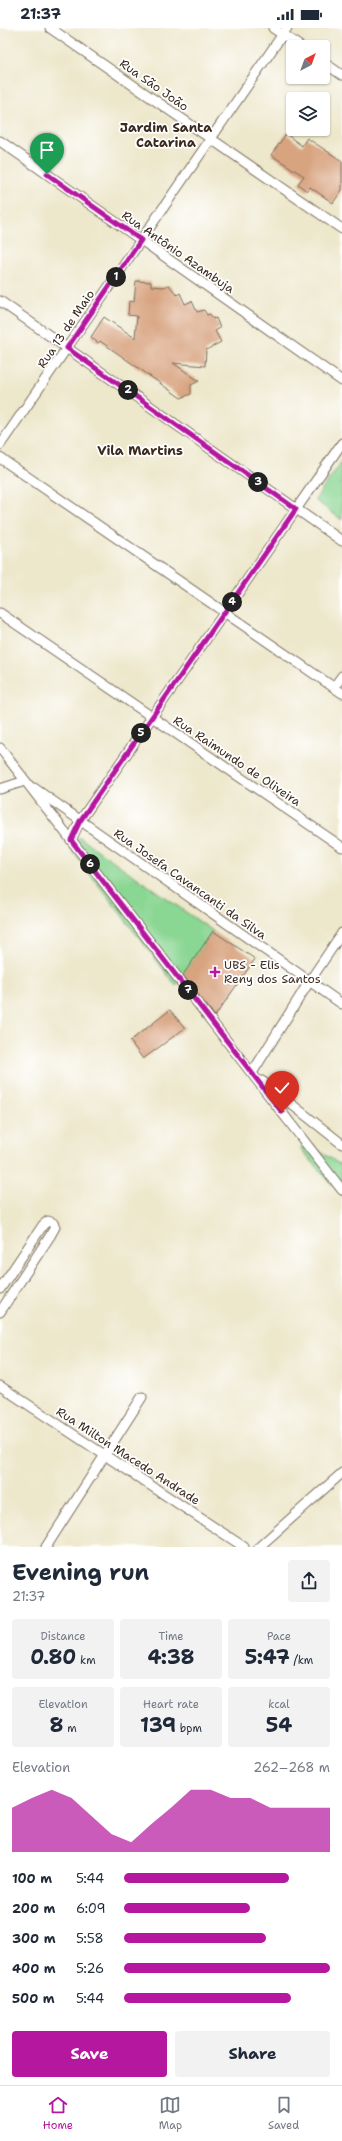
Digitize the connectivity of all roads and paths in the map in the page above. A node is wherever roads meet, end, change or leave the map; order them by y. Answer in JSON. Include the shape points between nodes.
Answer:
{"nodes":[{"id":1,"x":50,"y":28,"type":"edge"},
{"id":2,"x":273,"y":28,"type":"edge"},
{"id":3,"x":285,"y":31,"type":"edge"},
{"id":4,"x":294,"y":40,"type":"edge"},
{"id":5,"x":330,"y":67,"type":"edge"},
{"id":6,"x":342,"y":75,"type":"edge"},
{"id":7,"x":211,"y":139,"type":"junction"},
{"id":8,"x":0,"y":142,"type":"edge"},
{"id":9,"x":342,"y":229,"type":"edge"},
{"id":10,"x":141,"y":240,"type":"junction"},
{"id":11,"x":0,"y":300,"type":"edge"},
{"id":12,"x":67,"y":348,"type":"junction"},
{"id":13,"x":342,"y":382,"type":"edge"},
{"id":14,"x":342,"y":443,"type":"edge"},
{"id":15,"x":0,"y":445,"type":"edge"},
{"id":16,"x":0,"y":458,"type":"edge"},
{"id":17,"x":296,"y":509,"type":"junction"},
{"id":18,"x":342,"y":541,"type":"edge"},
{"id":19,"x":224,"y":612,"type":"junction"},
{"id":20,"x":0,"y":613,"type":"edge"},
{"id":21,"x":342,"y":676,"type":"edge"},
{"id":22,"x":334,"y":687,"type":"junction"},
{"id":23,"x":342,"y":693,"type":"edge"},
{"id":24,"x":152,"y":717,"type":"junction"},
{"id":25,"x":0,"y":748,"type":"edge"},
{"id":26,"x":25,"y":781,"type":"junction"},
{"id":27,"x":0,"y":790,"type":"edge"},
{"id":28,"x":80,"y":821,"type":"junction"},
{"id":29,"x":71,"y":840,"type":"junction"},
{"id":30,"x":342,"y":847,"type":"edge"},
{"id":31,"x":342,"y":933,"type":"edge"},
{"id":32,"x":309,"y":982,"type":"junction"},
{"id":33,"x":342,"y":1004,"type":"edge"},
{"id":34,"x":252,"y":1073,"type":"junction"},
{"id":35,"x":342,"y":1144,"type":"edge"},
{"id":36,"x":342,"y":1190,"type":"edge"},
{"id":37,"x":0,"y":1289,"type":"edge"},
{"id":38,"x":0,"y":1312,"type":"edge"},
{"id":39,"x":0,"y":1386,"type":"edge"},
{"id":40,"x":142,"y":1397,"type":"dead end"},
{"id":41,"x":105,"y":1456,"type":"junction"},
{"id":42,"x":342,"y":1473,"type":"edge"},
{"id":43,"x":46,"y":1547,"type":"edge"},
{"id":44,"x":244,"y":1547,"type":"edge"},
{"id":45,"x":259,"y":1547,"type":"edge"}],
"edges":[{"from":1,"to":7,"type":"street","name":"Rua São João"},
{"from":2,"to":3,"type":"street"},
{"from":3,"to":4,"type":"street"},
{"from":3,"to":7,"type":"street","name":"Rua 13 de Maio"},
{"from":5,"to":6,"type":"street"},
{"from":7,"to":9,"type":"street","name":"Rua São João"},
{"from":7,"to":10,"type":"street","name":"Rua 13 de Maio"},
{"from":8,"to":10,"type":"street","name":"Rua Antônio Azambuja"},
{"from":10,"to":12,"type":"street","name":"Rua 13 de Maio"},
{"from":10,"to":13,"type":"street","name":"Rua Antônio Azambuja"},
{"from":11,"to":12,"type":"street"},
{"from":12,"to":15,"type":"street","name":"Rua 13 de Maio"},
{"from":12,"to":17,"type":"street"},
{"from":14,"to":17,"type":"street"},
{"from":16,"to":19,"type":"street"},
{"from":17,"to":18,"type":"street"},
{"from":17,"to":19,"type":"street"},
{"from":19,"to":22,"type":"street"},
{"from":19,"to":24,"type":"street"},
{"from":20,"to":24,"type":"street","name":"Rua Raimundo de Oliveira"},
{"from":21,"to":22,"type":"street"},
{"from":22,"to":23,"type":"street"},
{"from":24,"to":28,"type":"street"},
{"from":24,"to":30,"type":"street","name":"Rua Raimundo de Oliveira"},
{"from":25,"to":26,"type":"street"},
{"from":26,"to":27,"type":"street"},
{"from":26,"to":28,"type":"street","name":"Rua Josefa Cavancanti da Silva"},
{"from":26,"to":29,"type":"street"},
{"from":28,"to":29,"type":"street"},
{"from":28,"to":32,"type":"street","name":"Rua Josefa Cavancanti da Silva"},
{"from":29,"to":34,"type":"street"},
{"from":31,"to":32,"type":"street"},
{"from":32,"to":33,"type":"street","name":"Rua Josefa Cavancanti da Silva"},
{"from":32,"to":34,"type":"street"},
{"from":34,"to":35,"type":"street"},
{"from":34,"to":36,"type":"street"},
{"from":37,"to":38,"type":"street","via":[[43,1225],[48,1221],[53,1223],[53,1231]]},
{"from":39,"to":41,"type":"street","name":"Rua Milton Macedo Andrade"},
{"from":40,"to":41,"type":"street"},
{"from":41,"to":43,"type":"street"},
{"from":41,"to":44,"type":"street","name":"Rua Milton Macedo Andrade"},
{"from":42,"to":45,"type":"street"}]}
